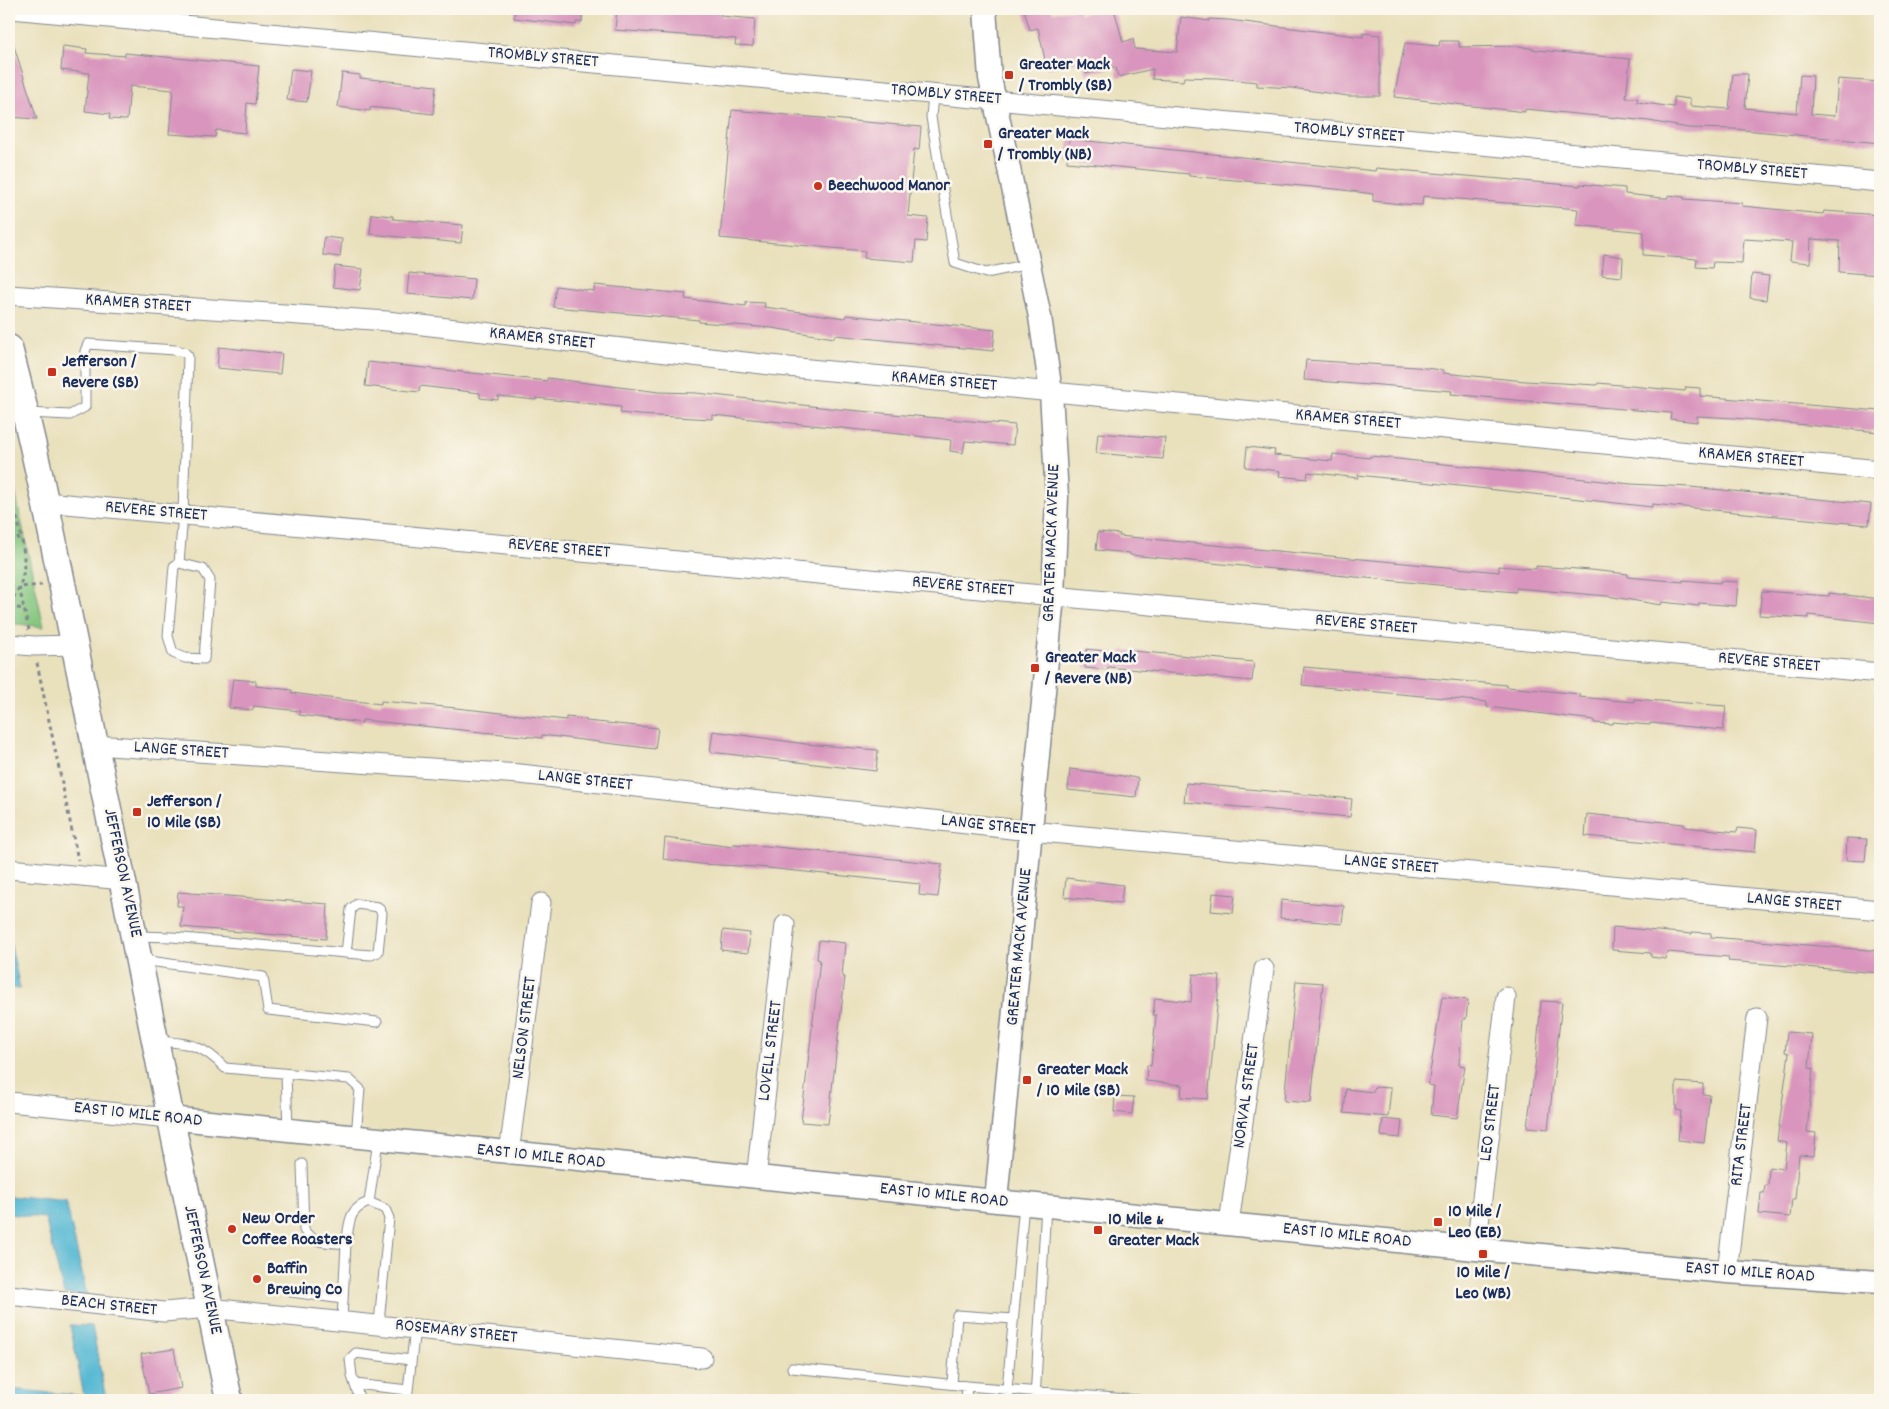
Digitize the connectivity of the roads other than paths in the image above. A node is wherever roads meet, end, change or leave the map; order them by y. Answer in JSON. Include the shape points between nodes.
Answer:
{"nodes":[{"id":1,"x":12,"y":9,"type":"edge"},
{"id":2,"x":985,"y":9,"type":"edge"},
{"id":3,"x":933,"y":95,"type":"junction"},
{"id":4,"x":995,"y":99,"type":"junction"},
{"id":5,"x":1880,"y":182,"type":"edge"},
{"id":6,"x":1029,"y":264,"type":"junction"},
{"id":7,"x":9,"y":295,"type":"edge"},
{"id":8,"x":9,"y":348,"type":"edge"},
{"id":9,"x":13,"y":380,"type":"edge"},
{"id":10,"x":1051,"y":392,"type":"junction"},
{"id":11,"x":17,"y":411,"type":"edge"},
{"id":12,"x":1880,"y":470,"type":"edge"},
{"id":13,"x":45,"y":502,"type":"junction"},
{"id":14,"x":183,"y":514,"type":"junction"},
{"id":15,"x":179,"y":563,"type":"junction"},
{"id":16,"x":1052,"y":596,"type":"junction"},
{"id":17,"x":9,"y":644,"type":"edge"},
{"id":18,"x":74,"y":645,"type":"junction"},
{"id":19,"x":1880,"y":673,"type":"edge"},
{"id":20,"x":95,"y":745,"type":"junction"},
{"id":21,"x":1030,"y":831,"type":"junction"},
{"id":22,"x":9,"y":869,"type":"edge"},
{"id":23,"x":123,"y":880,"type":"junction"},
{"id":24,"x":541,"y":903,"type":"dead end"},
{"id":25,"x":1880,"y":910,"type":"edge"},
{"id":26,"x":785,"y":925,"type":"dead end"},
{"id":27,"x":137,"y":948,"type":"junction"},
{"id":28,"x":346,"y":953,"type":"junction"},
{"id":29,"x":1264,"y":969,"type":"dead end"},
{"id":30,"x":1506,"y":996,"type":"dead end"},
{"id":31,"x":1758,"y":1018,"type":"dead end"},
{"id":32,"x":377,"y":1022,"type":"dead end"},
{"id":33,"x":156,"y":1041,"type":"junction"},
{"id":34,"x":286,"y":1074,"type":"junction"},
{"id":35,"x":9,"y":1102,"type":"edge"},
{"id":36,"x":169,"y":1118,"type":"junction"},
{"id":37,"x":288,"y":1132,"type":"junction"},
{"id":38,"x":367,"y":1140,"type":"junction"},
{"id":39,"x":509,"y":1154,"type":"junction"},
{"id":40,"x":302,"y":1164,"type":"dead end"},
{"id":41,"x":756,"y":1178,"type":"junction"},
{"id":42,"x":996,"y":1201,"type":"junction"},
{"id":43,"x":369,"y":1202,"type":"junction"},
{"id":44,"x":1035,"y":1205,"type":"junction"},
{"id":45,"x":1229,"y":1224,"type":"junction"},
{"id":46,"x":346,"y":1244,"type":"junction"},
{"id":47,"x":1476,"y":1248,"type":"junction"},
{"id":48,"x":1727,"y":1272,"type":"junction"},
{"id":49,"x":1880,"y":1282,"type":"edge"},
{"id":50,"x":290,"y":1292,"type":"dead end"},
{"id":51,"x":9,"y":1296,"type":"edge"},
{"id":52,"x":343,"y":1299,"type":"junction"},
{"id":53,"x":209,"y":1308,"type":"junction"},
{"id":54,"x":1013,"y":1319,"type":"junction"},
{"id":55,"x":342,"y":1320,"type":"junction"},
{"id":56,"x":379,"y":1323,"type":"junction"},
{"id":57,"x":415,"y":1327,"type":"junction"},
{"id":58,"x":702,"y":1358,"type":"dead end"},
{"id":59,"x":411,"y":1360,"type":"junction"},
{"id":60,"x":792,"y":1368,"type":"dead end"},
{"id":61,"x":354,"y":1384,"type":"junction"},
{"id":62,"x":952,"y":1384,"type":"junction"},
{"id":63,"x":967,"y":1386,"type":"junction"},
{"id":64,"x":1006,"y":1388,"type":"junction"},
{"id":65,"x":408,"y":1390,"type":"junction"},
{"id":66,"x":1036,"y":1396,"type":"edge"},
{"id":67,"x":1125,"y":1399,"type":"edge"},
{"id":68,"x":229,"y":1400,"type":"edge"},
{"id":69,"x":360,"y":1400,"type":"edge"},
{"id":70,"x":407,"y":1400,"type":"edge"},
{"id":71,"x":966,"y":1400,"type":"edge"},
{"id":72,"x":1006,"y":1400,"type":"edge"},
{"id":73,"x":1140,"y":1400,"type":"edge"}],
"edges":[{"from":1,"to":3,"type":"street","name":"TROMBLY STREET"},
{"from":2,"to":4,"type":"street","name":"GREATER MACK AVENUE","via":[[990,78]]},
{"from":3,"to":4,"type":"street","name":"TROMBLY STREET"},
{"from":3,"to":6,"type":"lane","via":[[931,117],[955,263],[986,273]]},
{"from":4,"to":5,"type":"street","name":"TROMBLY STREET"},
{"from":4,"to":6,"type":"street","name":"GREATER MACK AVENUE"},
{"from":6,"to":10,"type":"street","name":"GREATER MACK AVENUE"},
{"from":7,"to":10,"type":"street","name":"KRAMER STREET","via":[[387,321],[788,367]]},
{"from":8,"to":9,"type":"main road","name":"JEFFERSON AVENUE"},
{"from":9,"to":11,"type":"main road","name":"JEFFERSON AVENUE"},
{"from":10,"to":12,"type":"street","name":"KRAMER STREET"},
{"from":10,"to":16,"type":"street","name":"GREATER MACK AVENUE","via":[[1057,497]]},
{"from":11,"to":13,"type":"main road","name":"JEFFERSON AVENUE"},
{"from":11,"to":14,"type":"lane","via":[[70,415],[84,407],[85,351],[88,344],[184,352],[189,364]]},
{"from":13,"to":14,"type":"street","name":"REVERE STREET"},
{"from":13,"to":18,"type":"main road","name":"JEFFERSON AVENUE"},
{"from":14,"to":15,"type":"lane"},
{"from":14,"to":16,"type":"street","name":"REVERE STREET"},
{"from":15,"to":15,"type":"lane","via":[[174,566],[168,636],[172,653],[185,658],[204,659],[210,580],[203,569]]},
{"from":16,"to":19,"type":"street","name":"REVERE STREET"},
{"from":16,"to":21,"type":"street","name":"GREATER MACK AVENUE"},
{"from":17,"to":18,"type":"street"},
{"from":18,"to":20,"type":"main road","name":"JEFFERSON AVENUE"},
{"from":20,"to":21,"type":"street","name":"LANGE STREET","via":[[530,775]]},
{"from":20,"to":23,"type":"main road","name":"JEFFERSON AVENUE"},
{"from":21,"to":25,"type":"street","name":"LANGE STREET"},
{"from":21,"to":42,"type":"street","name":"GREATER MACK AVENUE"},
{"from":22,"to":23,"type":"street"},
{"from":23,"to":27,"type":"main road","name":"JEFFERSON AVENUE"},
{"from":24,"to":39,"type":"street","name":"NELSON STREET"},
{"from":26,"to":41,"type":"street","name":"LOVELL STREET"},
{"from":27,"to":28,"type":"lane","via":[[172,937]]},
{"from":27,"to":32,"type":"lane","via":[[263,978],[268,1010]]},
{"from":27,"to":33,"type":"main road","name":"JEFFERSON AVENUE"},
{"from":28,"to":28,"type":"lane","via":[[371,955],[378,952],[382,913],[378,907],[357,904],[351,909]]},
{"from":29,"to":45,"type":"street","name":"NORVAL STREET"},
{"from":30,"to":47,"type":"street","name":"LEO STREET"},
{"from":31,"to":48,"type":"street","name":"RITA STREET"},
{"from":33,"to":34,"type":"lane","via":[[188,1042],[211,1053],[226,1068]]},
{"from":33,"to":36,"type":"main road","name":"JEFFERSON AVENUE"},
{"from":34,"to":37,"type":"lane"},
{"from":34,"to":38,"type":"lane","via":[[349,1079],[360,1089]]},
{"from":35,"to":36,"type":"street","name":"EAST 10 MILE ROAD"},
{"from":36,"to":37,"type":"street","name":"EAST 10 MILE ROAD"},
{"from":36,"to":53,"type":"main road","name":"JEFFERSON AVENUE"},
{"from":37,"to":38,"type":"street","name":"EAST 10 MILE ROAD"},
{"from":38,"to":39,"type":"street","name":"EAST 10 MILE ROAD"},
{"from":38,"to":43,"type":"lane"},
{"from":39,"to":41,"type":"street","name":"EAST 10 MILE ROAD"},
{"from":40,"to":46,"type":"lane","via":[[304,1230],[314,1240]]},
{"from":41,"to":42,"type":"street","name":"EAST 10 MILE ROAD"},
{"from":42,"to":44,"type":"street","name":"EAST 10 MILE ROAD"},
{"from":43,"to":46,"type":"lane","via":[[352,1211]]},
{"from":43,"to":56,"type":"lane","via":[[385,1209],[389,1218]]},
{"from":44,"to":45,"type":"street","name":"EAST 10 MILE ROAD"},
{"from":44,"to":54,"type":"lane"},
{"from":44,"to":66,"type":"lane"},
{"from":45,"to":47,"type":"street","name":"EAST 10 MILE ROAD"},
{"from":46,"to":52,"type":"lane"},
{"from":47,"to":48,"type":"street","name":"EAST 10 MILE ROAD"},
{"from":48,"to":49,"type":"street","name":"EAST 10 MILE ROAD"},
{"from":50,"to":52,"type":"lane"},
{"from":51,"to":53,"type":"street","name":"BEACH STREET","via":[[164,1312]]},
{"from":52,"to":55,"type":"lane"},
{"from":53,"to":55,"type":"street","name":"ROSEMARY STREET"},
{"from":53,"to":68,"type":"main road","name":"JEFFERSON AVENUE"},
{"from":54,"to":62,"type":"lane","via":[[957,1315]]},
{"from":54,"to":64,"type":"lane"},
{"from":55,"to":56,"type":"street","name":"ROSEMARY STREET"},
{"from":56,"to":57,"type":"street","name":"ROSEMARY STREET"},
{"from":57,"to":58,"type":"street","name":"ROSEMARY STREET"},
{"from":57,"to":59,"type":"lane"},
{"from":59,"to":61,"type":"lane","via":[[356,1353],[350,1359]]},
{"from":59,"to":65,"type":"lane"},
{"from":60,"to":62,"type":"lane"},
{"from":61,"to":65,"type":"lane"},
{"from":61,"to":69,"type":"lane"},
{"from":62,"to":63,"type":"lane"},
{"from":63,"to":64,"type":"lane"},
{"from":63,"to":71,"type":"lane"},
{"from":64,"to":66,"type":"lane"},
{"from":64,"to":72,"type":"lane"},
{"from":65,"to":70,"type":"lane"},
{"from":66,"to":67,"type":"lane"},
{"from":67,"to":73,"type":"lane"}]}
